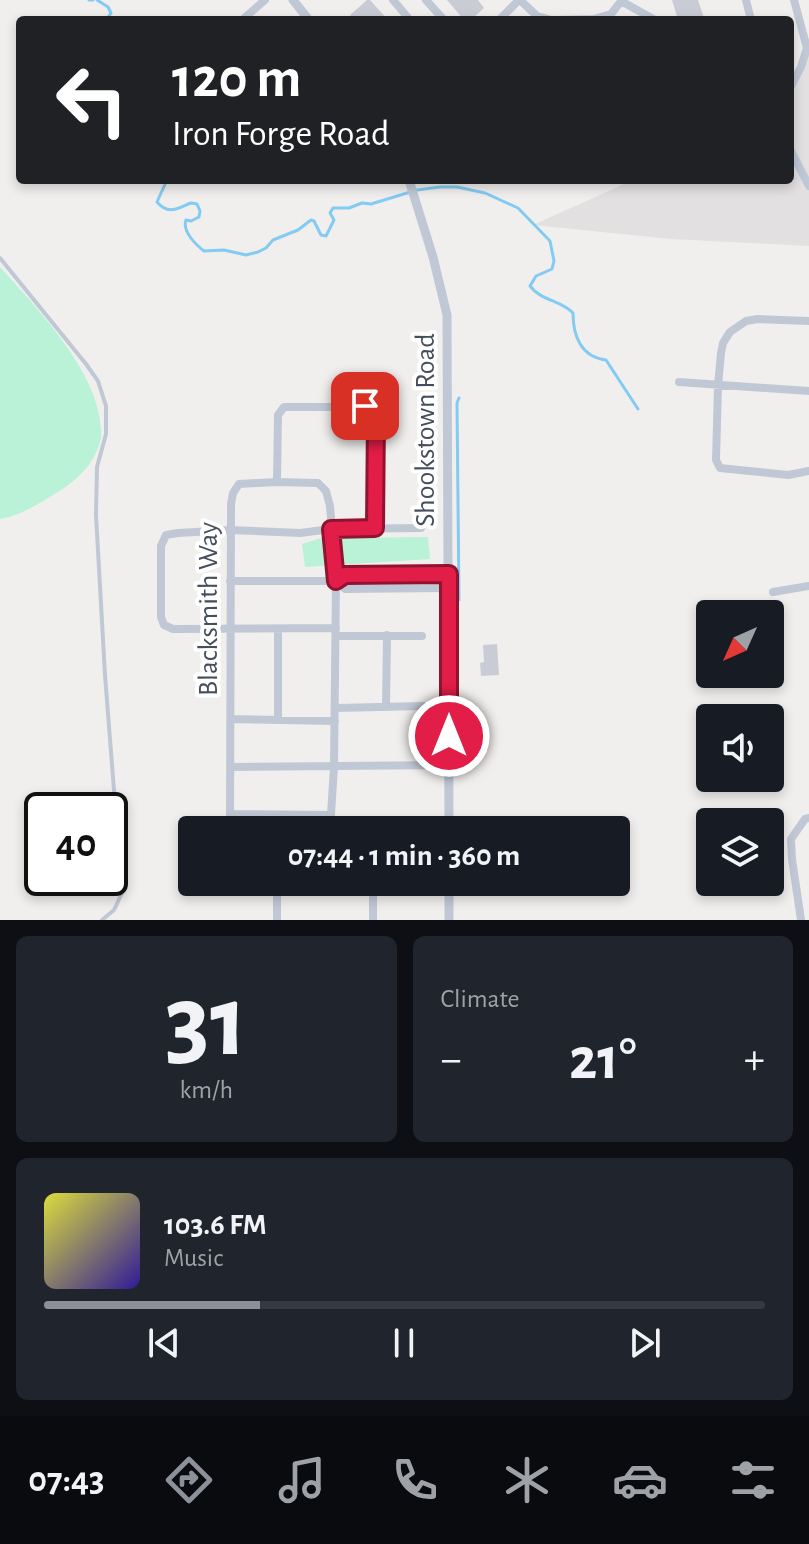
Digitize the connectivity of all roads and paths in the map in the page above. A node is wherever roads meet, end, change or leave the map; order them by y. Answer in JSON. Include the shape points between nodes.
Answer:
{"nodes":[{"id":1,"x":265,"y":0,"type":"edge"},
{"id":2,"x":293,"y":0,"type":"edge"},
{"id":3,"x":393,"y":0,"type":"edge"},
{"id":4,"x":426,"y":0,"type":"edge"},
{"id":5,"x":520,"y":0,"type":"edge"},
{"id":6,"x":794,"y":0,"type":"edge"},
{"id":7,"x":622,"y":1,"type":"edge"},
{"id":8,"x":247,"y":16,"type":"edge"},
{"id":9,"x":306,"y":16,"type":"edge"},
{"id":10,"x":407,"y":16,"type":"edge"},
{"id":11,"x":440,"y":16,"type":"edge"},
{"id":12,"x":503,"y":16,"type":"edge"},
{"id":13,"x":537,"y":16,"type":"edge"},
{"id":14,"x":604,"y":16,"type":"edge"},
{"id":15,"x":648,"y":16,"type":"edge"},
{"id":16,"x":794,"y":80,"type":"edge"},
{"id":17,"x":794,"y":157,"type":"edge"},
{"id":18,"x":410,"y":184,"type":"edge"},
{"id":19,"x":809,"y":186,"type":"edge"},
{"id":20,"x":0,"y":258,"type":"edge"},
{"id":21,"x":809,"y":321,"type":"edge"},
{"id":22,"x":679,"y":382,"type":"dead end"},
{"id":23,"x":718,"y":386,"type":"junction"},
{"id":24,"x":809,"y":391,"type":"edge"},
{"id":25,"x":809,"y":471,"type":"edge"},
{"id":26,"x":277,"y":482,"type":"junction"},
{"id":27,"x":375,"y":528,"type":"junction"},
{"id":28,"x":421,"y":528,"type":"dead end"},
{"id":29,"x":331,"y":529,"type":"junction"},
{"id":30,"x":230,"y":530,"type":"junction"},
{"id":31,"x":449,"y":574,"type":"junction"},
{"id":32,"x":230,"y":581,"type":"junction"},
{"id":33,"x":336,"y":581,"type":"junction"},
{"id":34,"x":809,"y":586,"type":"edge"},
{"id":35,"x":449,"y":588,"type":"junction"},
{"id":36,"x":773,"y":592,"type":"dead end"},
{"id":37,"x":278,"y":629,"type":"junction"},
{"id":38,"x":231,"y":630,"type":"junction"},
{"id":39,"x":336,"y":632,"type":"junction"},
{"id":40,"x":387,"y":635,"type":"junction"},
{"id":41,"x":422,"y":636,"type":"dead end"},
{"id":42,"x":423,"y":706,"type":"dead end"},
{"id":43,"x":386,"y":707,"type":"junction"},
{"id":44,"x":335,"y":708,"type":"junction"},
{"id":45,"x":231,"y":719,"type":"junction"},
{"id":46,"x":278,"y":720,"type":"junction"},
{"id":47,"x":335,"y":721,"type":"junction"},
{"id":48,"x":449,"y":765,"type":"junction"},
{"id":49,"x":230,"y":767,"type":"junction"},
{"id":50,"x":334,"y":767,"type":"junction"},
{"id":51,"x":231,"y":814,"type":"joint"},
{"id":52,"x":331,"y":815,"type":"joint"},
{"id":53,"x":449,"y":816,"type":"edge"},
{"id":54,"x":809,"y":818,"type":"edge"},
{"id":55,"x":277,"y":896,"type":"edge"},
{"id":56,"x":373,"y":896,"type":"edge"},
{"id":57,"x":449,"y":896,"type":"edge"},
{"id":58,"x":102,"y":920,"type":"edge"},
{"id":59,"x":277,"y":920,"type":"edge"},
{"id":60,"x":373,"y":920,"type":"edge"},
{"id":61,"x":449,"y":920,"type":"edge"},
{"id":62,"x":801,"y":920,"type":"edge"}],
"edges":[{"from":1,"to":8,"type":"street"},
{"from":2,"to":9,"type":"street"},
{"from":3,"to":10,"type":"street"},
{"from":4,"to":11,"type":"street"},
{"from":5,"to":12,"type":"street"},
{"from":5,"to":13,"type":"street"},
{"from":6,"to":16,"type":"street","via":[[807,48]]},
{"from":7,"to":14,"type":"street"},
{"from":7,"to":15,"type":"street"},
{"from":17,"to":19,"type":"street"},
{"from":18,"to":31,"type":"street","name":"Shookstown Road","via":[[447,315]]},
{"from":20,"to":58,"type":"lane","via":[[86,364],[106,406],[96,515],[122,893]]},
{"from":21,"to":23,"type":"street","via":[[758,319],[737,325],[723,343]]},
{"from":22,"to":23,"type":"street"},
{"from":23,"to":24,"type":"street"},
{"from":23,"to":25,"type":"street","via":[[720,468],[788,475]]},
{"from":26,"to":27,"type":"street","via":[[278,415],[284,407],[370,407],[376,415]]},
{"from":26,"to":29,"type":"street","name":"Blacksmith Way","via":[[323,486]]},
{"from":26,"to":30,"type":"street","name":"Blacksmith Way","via":[[235,488]]},
{"from":27,"to":28,"type":"street"},
{"from":27,"to":29,"type":"street"},
{"from":29,"to":30,"type":"street"},
{"from":29,"to":33,"type":"street","name":"Blacksmith Way"},
{"from":30,"to":32,"type":"street","name":"Blacksmith Way"},
{"from":30,"to":38,"type":"street","via":[[166,535],[161,546],[161,617],[173,629]]},
{"from":31,"to":33,"type":"street","via":[[345,575]]},
{"from":31,"to":35,"type":"street","name":"Shookstown Road"},
{"from":32,"to":33,"type":"street"},
{"from":32,"to":38,"type":"street","name":"Blacksmith Way"},
{"from":33,"to":35,"type":"street","via":[[345,589]]},
{"from":33,"to":39,"type":"street","name":"Blacksmith Way"},
{"from":34,"to":36,"type":"street"},
{"from":35,"to":48,"type":"street","name":"Shookstown Road"},
{"from":37,"to":38,"type":"street"},
{"from":37,"to":39,"type":"street"},
{"from":37,"to":46,"type":"street"},
{"from":38,"to":45,"type":"street","name":"Blacksmith Way"},
{"from":39,"to":40,"type":"street"},
{"from":39,"to":44,"type":"street","name":"Blacksmith Way"},
{"from":40,"to":41,"type":"street"},
{"from":40,"to":43,"type":"street"},
{"from":42,"to":43,"type":"street"},
{"from":43,"to":44,"type":"street"},
{"from":44,"to":47,"type":"street","name":"Blacksmith Way"},
{"from":45,"to":46,"type":"street"},
{"from":45,"to":49,"type":"street","name":"Blacksmith Way"},
{"from":46,"to":47,"type":"street"},
{"from":47,"to":50,"type":"street","name":"Blacksmith Way"},
{"from":48,"to":50,"type":"street"},
{"from":48,"to":53,"type":"street","name":"Shookstown Road"},
{"from":49,"to":50,"type":"street"},
{"from":49,"to":51,"type":"street","name":"Blacksmith Way"},
{"from":50,"to":52,"type":"street","name":"Blacksmith Way"},
{"from":51,"to":52,"type":"street"},
{"from":54,"to":62,"type":"street","via":[[791,839]]},
{"from":55,"to":59,"type":"street"},
{"from":56,"to":60,"type":"street"},
{"from":57,"to":61,"type":"street"}]}
